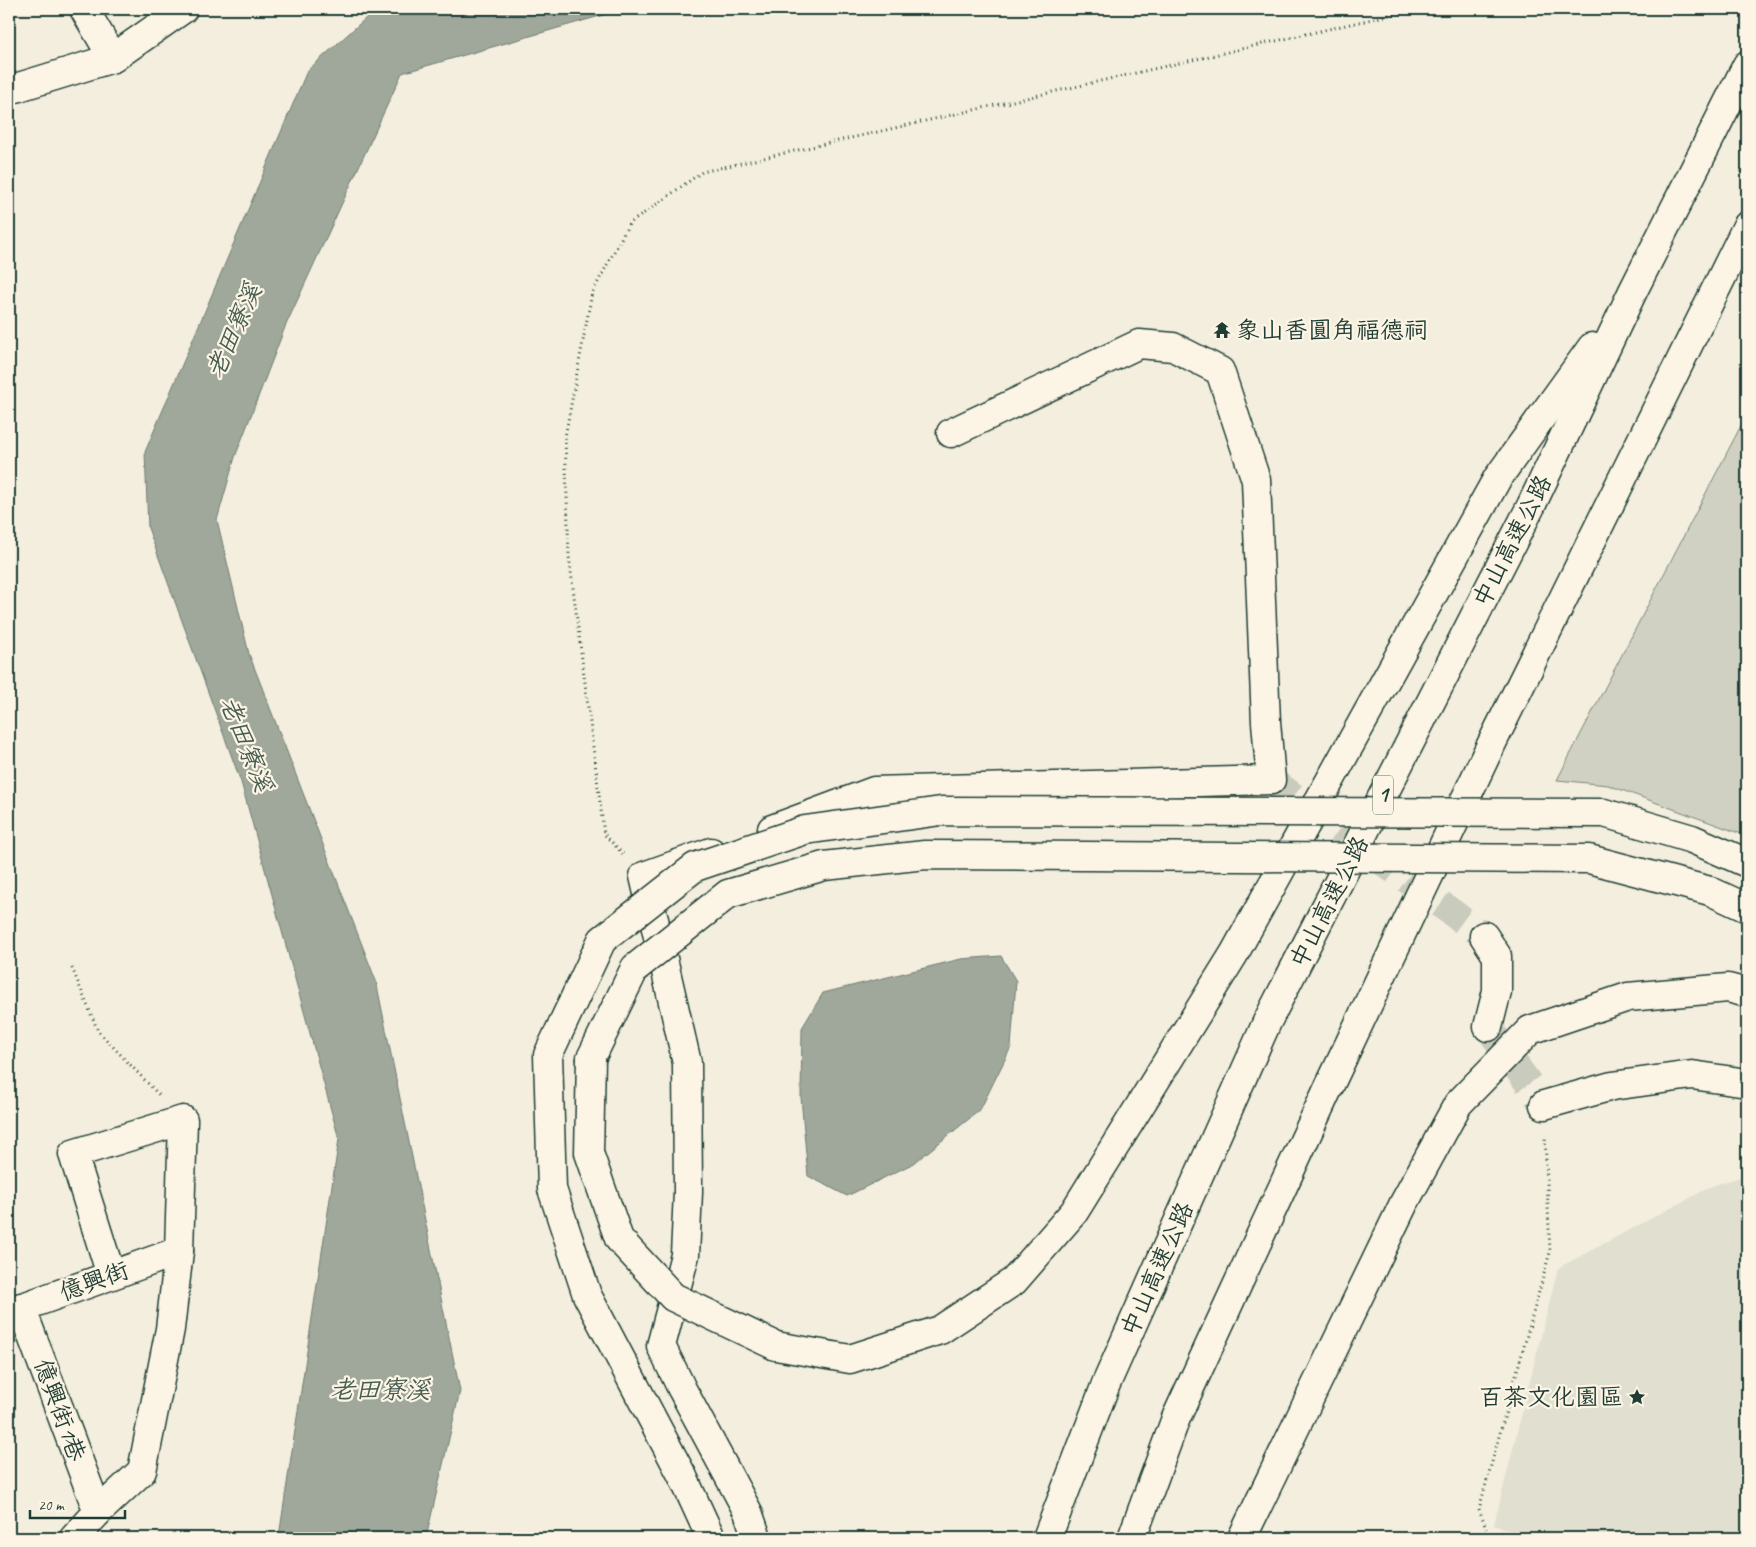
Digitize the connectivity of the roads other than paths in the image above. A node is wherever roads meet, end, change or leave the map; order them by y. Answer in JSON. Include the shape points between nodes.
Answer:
{"nodes":[{"id":1,"x":84,"y":9,"type":"edge"},
{"id":2,"x":183,"y":9,"type":"edge"},
{"id":3,"x":112,"y":58,"type":"junction"},
{"id":4,"x":1747,"y":65,"type":"edge"},
{"id":5,"x":9,"y":90,"type":"edge"},
{"id":6,"x":1747,"y":226,"type":"edge"},
{"id":7,"x":1633,"y":291,"type":"junction"},
{"id":8,"x":951,"y":433,"type":"dead end"},
{"id":9,"x":1747,"y":863,"type":"edge"},
{"id":10,"x":1747,"y":908,"type":"edge"},
{"id":11,"x":1484,"y":936,"type":"tunnel mouth"},
{"id":12,"x":1747,"y":993,"type":"edge"},
{"id":13,"x":1488,"y":1027,"type":"dead end"},
{"id":14,"x":1747,"y":1083,"type":"edge"},
{"id":15,"x":1544,"y":1105,"type":"road end"},
{"id":16,"x":179,"y":1251,"type":"junction"},
{"id":17,"x":112,"y":1275,"type":"junction"},
{"id":18,"x":15,"y":1310,"type":"edge"},
{"id":19,"x":98,"y":1512,"type":"junction"},
{"id":20,"x":74,"y":1538,"type":"edge"},
{"id":21,"x":711,"y":1538,"type":"edge"},
{"id":22,"x":757,"y":1538,"type":"edge"},
{"id":23,"x":1047,"y":1538,"type":"edge"},
{"id":24,"x":1132,"y":1538,"type":"edge"},
{"id":25,"x":1242,"y":1538,"type":"edge"}],
"edges":[{"from":1,"to":3,"type":"main road"},
{"from":2,"to":3,"type":"main road"},
{"from":3,"to":5,"type":"main road"},
{"from":4,"to":7,"type":"main road","name":"中山高速公路","number":"1"},
{"from":6,"to":24,"type":"main road","via":[[1489,749],[1323,1099],[1176,1418]]},
{"from":7,"to":10,"type":"main road","bridge":true,"via":[[1497,479],[1234,954],[1074,1212],[1014,1280],[940,1330],[850,1359],[776,1346],[673,1297],[619,1239],[589,1153],[590,1058],[635,968],[728,894],[824,866],[925,855],[1589,859],[1710,892]]},
{"from":7,"to":23,"type":"main road","name":"中山高速公路","number":"1","via":[[1531,506],[1268,1022],[1106,1384]]},
{"from":8,"to":22,"type":"main road","via":[[1139,344],[1173,347],[1220,371],[1256,480],[1266,722],[1272,780],[874,791],[644,876],[687,1063],[685,1255],[662,1346],[748,1512]]},
{"from":9,"to":21,"type":"main road","bridge":true,"via":[[1692,839],[1604,813],[942,812],[805,830],[695,867],[602,940],[548,1055],[552,1189],[587,1295]]},
{"from":11,"to":13,"type":"main road","via":[[1497,956],[1497,991]]},
{"from":12,"to":25,"type":"main road","via":[[1728,988],[1628,997],[1530,1030],[1458,1104],[1404,1203]]},
{"from":14,"to":15,"type":"main road","via":[[1692,1075],[1612,1086]]},
{"from":16,"to":17,"type":"main road","name":"億興街"},
{"from":16,"to":17,"type":"main road","via":[[183,1120],[72,1154]]},
{"from":16,"to":19,"type":"main road","via":[[170,1330],[142,1471]]},
{"from":17,"to":18,"type":"main road","name":"億興街"},
{"from":18,"to":19,"type":"main road","name":"億興街1巷"},
{"from":19,"to":20,"type":"main road"}]}
